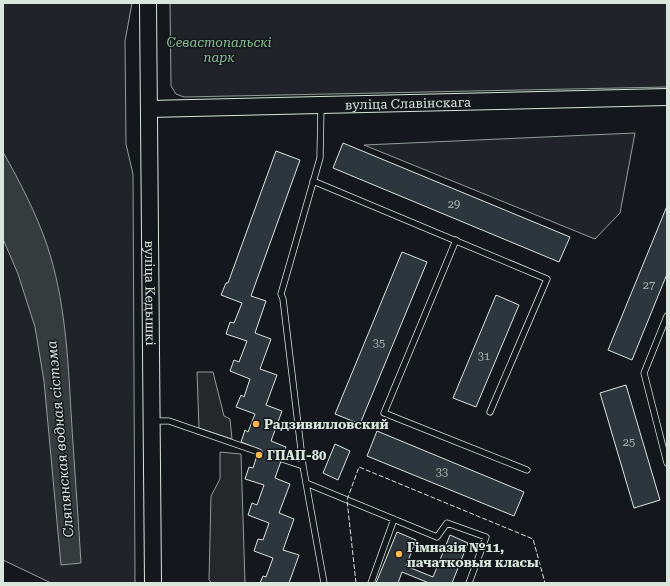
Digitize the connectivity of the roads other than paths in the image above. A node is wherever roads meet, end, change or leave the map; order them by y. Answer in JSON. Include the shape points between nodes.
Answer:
{"nodes":[{"id":1,"x":148,"y":3,"type":"edge"},
{"id":2,"x":667,"y":97,"type":"edge"},
{"id":3,"x":321,"y":105,"type":"junction"},
{"id":4,"x":149,"y":109,"type":"junction"},
{"id":5,"x":313,"y":181,"type":"junction"},
{"id":6,"x":456,"y":240,"type":"junction"},
{"id":7,"x":667,"y":316,"type":"edge"},
{"id":8,"x":490,"y":412,"type":"dead end"},
{"id":9,"x":152,"y":421,"type":"junction"},
{"id":10,"x":259,"y":452,"type":"dead end"},
{"id":11,"x":282,"y":459,"type":"dead end"},
{"id":12,"x":667,"y":463,"type":"edge"},
{"id":13,"x":304,"y":466,"type":"junction"},
{"id":14,"x":527,"y":470,"type":"dead end"},
{"id":15,"x":306,"y":484,"type":"junction"},
{"id":16,"x":394,"y":520,"type":"junction"},
{"id":17,"x":153,"y":583,"type":"edge"},
{"id":18,"x":324,"y":583,"type":"edge"},
{"id":19,"x":371,"y":583,"type":"edge"},
{"id":20,"x":469,"y":583,"type":"edge"}],
"edges":[{"from":1,"to":4,"type":"street","name":"вуліца Кедышкі"},
{"from":2,"to":3,"type":"street","name":"вуліца Славінскага"},
{"from":3,"to":4,"type":"street","name":"вуліца Славінскага"},
{"from":3,"to":5,"type":"lane","via":[[320,158]]},
{"from":4,"to":9,"type":"street","name":"вуліца Кедышкі"},
{"from":5,"to":6,"type":"lane"},
{"from":5,"to":13,"type":"lane","via":[[281,294]]},
{"from":6,"to":8,"type":"lane","via":[[547,279]]},
{"from":6,"to":14,"type":"lane","via":[[384,413]]},
{"from":7,"to":12,"type":"lane","via":[[644,373]]},
{"from":9,"to":10,"type":"lane","via":[[169,421]]},
{"from":9,"to":17,"type":"street","name":"вуліца Кедышкі"},
{"from":11,"to":13,"type":"lane"},
{"from":13,"to":15,"type":"lane"},
{"from":15,"to":16,"type":"lane"},
{"from":15,"to":18,"type":"lane"},
{"from":16,"to":19,"type":"lane"},
{"from":16,"to":20,"type":"lane","via":[[437,537],[447,524],[486,537]]}]}
